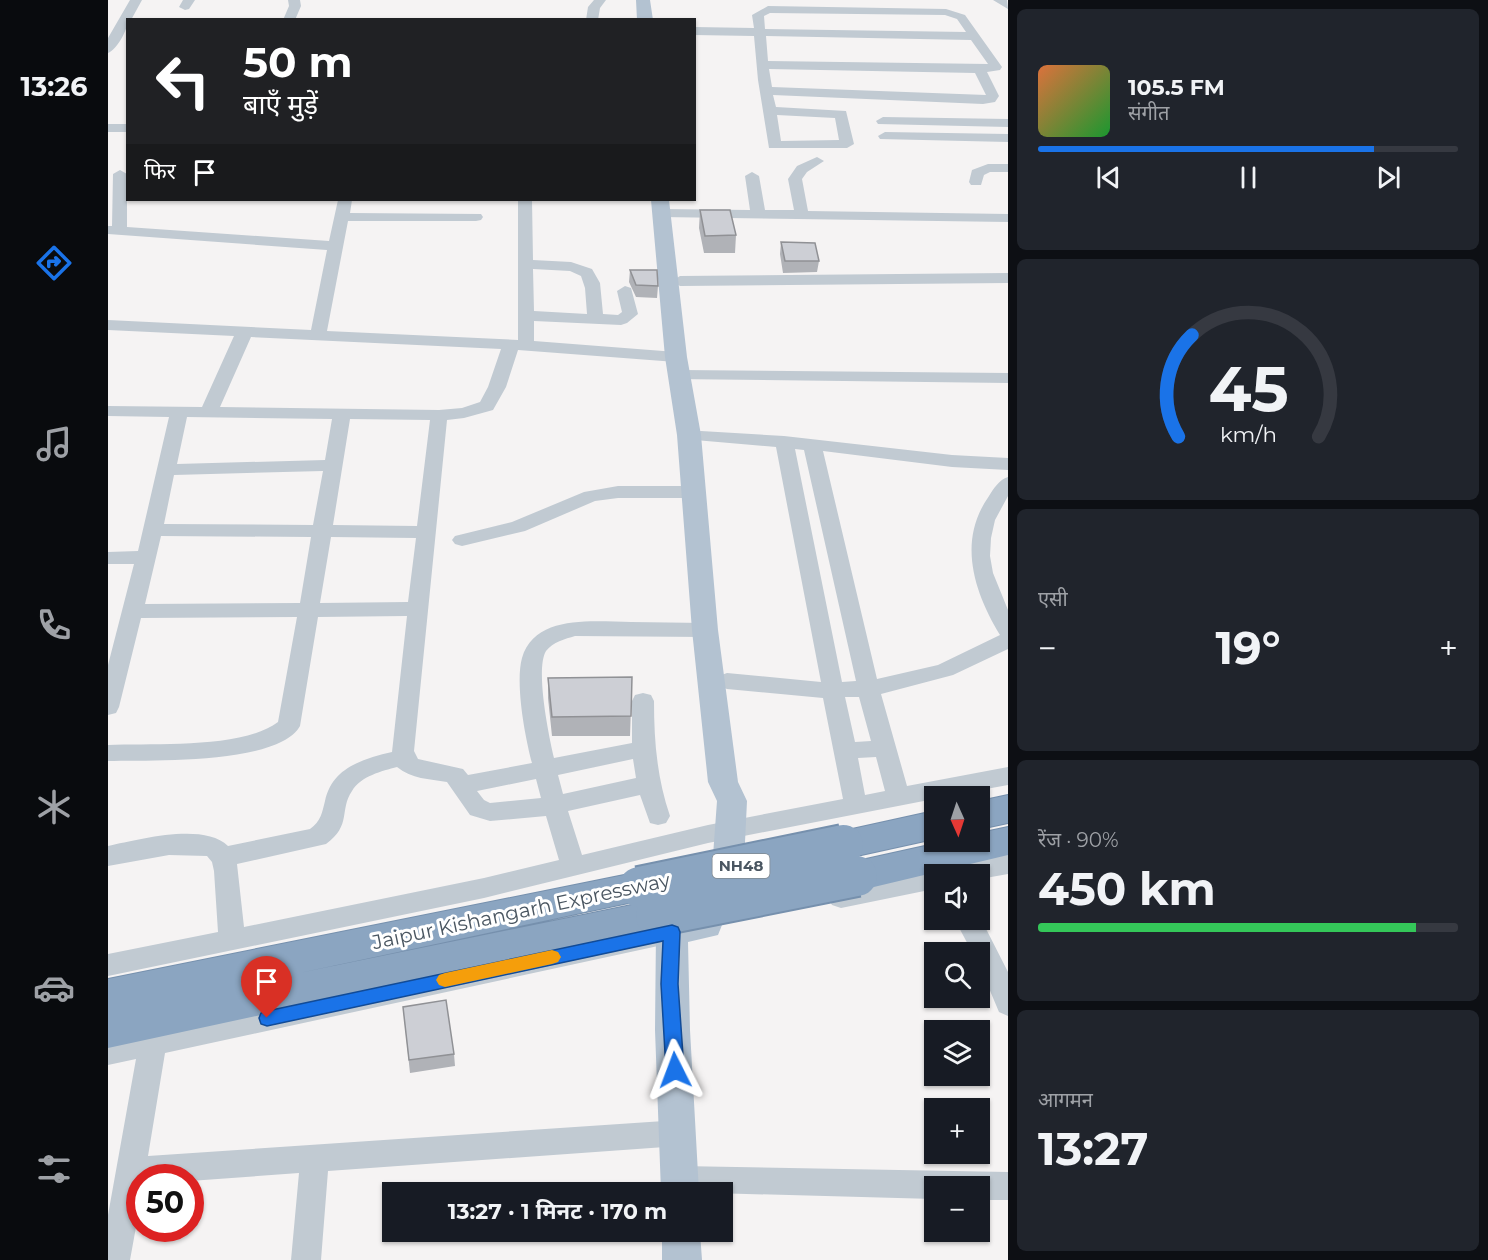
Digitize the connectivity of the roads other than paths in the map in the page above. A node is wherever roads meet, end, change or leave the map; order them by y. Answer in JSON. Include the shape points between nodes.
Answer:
{"nodes":[{"id":1,"x":136,"y":0,"type":"edge"},
{"id":2,"x":294,"y":0,"type":"edge"},
{"id":3,"x":600,"y":0,"type":"edge"},
{"id":4,"x":643,"y":0,"type":"edge"},
{"id":5,"x":653,"y":0,"type":"edge"},
{"id":6,"x":999,"y":0,"type":"edge"},
{"id":7,"x":1008,"y":6,"type":"edge"},
{"id":8,"x":290,"y":18,"type":"edge"},
{"id":9,"x":592,"y":18,"type":"edge"},
{"id":10,"x":645,"y":18,"type":"edge"},
{"id":11,"x":654,"y":18,"type":"edge"},
{"id":12,"x":119,"y":26,"type":"edge"},
{"id":13,"x":696,"y":31,"type":"edge"},
{"id":14,"x":760,"y":32,"type":"junction"},
{"id":15,"x":936,"y":35,"type":"junction"},
{"id":16,"x":974,"y":36,"type":"junction"},
{"id":17,"x":108,"y":49,"type":"edge"},
{"id":18,"x":847,"y":50,"type":"junction"},
{"id":19,"x":763,"y":65,"type":"junction"},
{"id":20,"x":1002,"y":67,"type":"edge"},
{"id":21,"x":959,"y":69,"type":"junction"},
{"id":22,"x":979,"y":69,"type":"junction"},
{"id":23,"x":766,"y":91,"type":"junction"},
{"id":24,"x":881,"y":106,"type":"dead end"},
{"id":25,"x":771,"y":111,"type":"junction"},
{"id":26,"x":883,"y":121,"type":"junction"},
{"id":27,"x":1008,"y":123,"type":"edge"},
{"id":28,"x":108,"y":128,"type":"edge"},
{"id":29,"x":126,"y":128,"type":"edge"},
{"id":30,"x":885,"y":136,"type":"junction"},
{"id":31,"x":1008,"y":138,"type":"edge"},
{"id":32,"x":890,"y":150,"type":"dead end"},
{"id":33,"x":818,"y":161,"type":"dead end"},
{"id":34,"x":1008,"y":168,"type":"edge"},
{"id":35,"x":119,"y":174,"type":"edge"},
{"id":36,"x":752,"y":176,"type":"dead end"},
{"id":37,"x":976,"y":182,"type":"dead end"},
{"id":38,"x":709,"y":200,"type":"dead end"},
{"id":39,"x":345,"y":201,"type":"edge"},
{"id":40,"x":525,"y":201,"type":"edge"},
{"id":41,"x":666,"y":206,"type":"edge"},
{"id":42,"x":757,"y":208,"type":"junction"},
{"id":43,"x":802,"y":216,"type":"junction"},
{"id":44,"x":341,"y":217,"type":"junction"},
{"id":45,"x":476,"y":217,"type":"dead end"},
{"id":46,"x":1008,"y":218,"type":"edge"},
{"id":47,"x":113,"y":230,"type":"edge"},
{"id":48,"x":336,"y":246,"type":"junction"},
{"id":49,"x":525,"y":265,"type":"junction"},
{"id":50,"x":1008,"y":278,"type":"edge"},
{"id":51,"x":681,"y":281,"type":"junction"},
{"id":52,"x":625,"y":291,"type":"dead end"},
{"id":53,"x":525,"y":316,"type":"junction"},
{"id":54,"x":596,"y":320,"type":"junction"},
{"id":55,"x":108,"y":325,"type":"edge"},
{"id":56,"x":245,"y":332,"type":"junction"},
{"id":57,"x":318,"y":336,"type":"junction"},
{"id":58,"x":518,"y":345,"type":"junction"},
{"id":59,"x":682,"y":369,"type":"junction"},
{"id":60,"x":1008,"y":378,"type":"edge"},
{"id":61,"x":108,"y":411,"type":"edge"},
{"id":62,"x":179,"y":411,"type":"junction"},
{"id":63,"x":209,"y":411,"type":"junction"},
{"id":64,"x":342,"y":414,"type":"junction"},
{"id":65,"x":439,"y":415,"type":"junction"},
{"id":66,"x":701,"y":436,"type":"junction"},
{"id":67,"x":784,"y":441,"type":"junction"},
{"id":68,"x":812,"y":445,"type":"junction"},
{"id":69,"x":334,"y":465,"type":"junction"},
{"id":70,"x":1006,"y":465,"type":"edge"},
{"id":71,"x":166,"y":470,"type":"junction"},
{"id":72,"x":1008,"y":483,"type":"edge"},
{"id":73,"x":822,"y":487,"type":"junction"},
{"id":74,"x":793,"y":488,"type":"junction"},
{"id":75,"x":694,"y":492,"type":"junction"},
{"id":76,"x":153,"y":530,"type":"junction"},
{"id":77,"x":322,"y":532,"type":"junction"},
{"id":78,"x":425,"y":532,"type":"junction"},
{"id":79,"x":462,"y":540,"type":"dead end"},
{"id":80,"x":804,"y":547,"type":"junction"},
{"id":81,"x":836,"y":547,"type":"junction"},
{"id":82,"x":146,"y":557,"type":"junction"},
{"id":83,"x":108,"y":558,"type":"edge"},
{"id":84,"x":849,"y":604,"type":"junction"},
{"id":85,"x":816,"y":605,"type":"junction"},
{"id":86,"x":309,"y":609,"type":"junction"},
{"id":87,"x":417,"y":609,"type":"junction"},
{"id":88,"x":132,"y":611,"type":"junction"},
{"id":89,"x":705,"y":630,"type":"junction"},
{"id":90,"x":1008,"y":630,"type":"edge"},
{"id":91,"x":1008,"y":640,"type":"edge"},
{"id":92,"x":727,"y":681,"type":"junction"},
{"id":93,"x":868,"y":688,"type":"junction"},
{"id":94,"x":832,"y":690,"type":"junction"},
{"id":95,"x":643,"y":701,"type":"dead end"},
{"id":96,"x":108,"y":707,"type":"edge"},
{"id":97,"x":885,"y":748,"type":"junction"},
{"id":98,"x":643,"y":749,"type":"junction"},
{"id":99,"x":845,"y":751,"type":"junction"},
{"id":100,"x":108,"y":753,"type":"edge"},
{"id":101,"x":404,"y":757,"type":"junction"},
{"id":102,"x":544,"y":769,"type":"junction"},
{"id":103,"x":1008,"y":776,"type":"edge"},
{"id":104,"x":647,"y":784,"type":"junction"},
{"id":105,"x":464,"y":785,"type":"junction"},
{"id":106,"x":900,"y":798,"type":"junction"},
{"id":107,"x":555,"y":804,"type":"junction"},
{"id":108,"x":856,"y":807,"type":"junction"},
{"id":109,"x":1008,"y":809,"type":"edge"},
{"id":110,"x":990,"y":813,"type":"edge"},
{"id":111,"x":732,"y":815,"type":"junction"},
{"id":112,"x":658,"y":816,"type":"dead end"},
{"id":113,"x":924,"y":829,"type":"edge"},
{"id":114,"x":1008,"y":841,"type":"edge"},
{"id":115,"x":108,"y":856,"type":"edge"},
{"id":116,"x":224,"y":857,"type":"junction"},
{"id":117,"x":850,"y":861,"type":"junction"},
{"id":118,"x":1008,"y":864,"type":"edge"},
{"id":119,"x":573,"y":867,"type":"junction"},
{"id":120,"x":990,"y":868,"type":"edge"},
{"id":121,"x":924,"y":881,"type":"edge"},
{"id":122,"x":656,"y":912,"type":"junction"},
{"id":123,"x":723,"y":922,"type":"junction"},
{"id":124,"x":976,"y":930,"type":"edge"},
{"id":125,"x":232,"y":940,"type":"junction"},
{"id":126,"x":1000,"y":961,"type":"edge"},
{"id":127,"x":108,"y":965,"type":"edge"},
{"id":128,"x":108,"y":996,"type":"edge"},
{"id":129,"x":1008,"y":1004,"type":"edge"},
{"id":130,"x":108,"y":1030,"type":"edge"},
{"id":131,"x":153,"y":1043,"type":"junction"},
{"id":132,"x":108,"y":1053,"type":"edge"},
{"id":133,"x":679,"y":1133,"type":"junction"},
{"id":134,"x":315,"y":1158,"type":"junction"},
{"id":135,"x":131,"y":1164,"type":"edge"},
{"id":136,"x":204,"y":1166,"type":"edge"},
{"id":137,"x":680,"y":1182,"type":"edge"},
{"id":138,"x":733,"y":1186,"type":"edge"},
{"id":139,"x":1008,"y":1186,"type":"edge"},
{"id":140,"x":126,"y":1195,"type":"edge"},
{"id":141,"x":681,"y":1242,"type":"edge"},
{"id":142,"x":115,"y":1260,"type":"edge"},
{"id":143,"x":306,"y":1260,"type":"edge"},
{"id":144,"x":682,"y":1260,"type":"edge"}],
"edges":[{"from":1,"to":12,"type":"street"},
{"from":2,"to":8,"type":"street"},
{"from":3,"to":9,"type":"street"},
{"from":4,"to":10,"type":"main road"},
{"from":5,"to":11,"type":"main road"},
{"from":6,"to":7,"type":"street"},
{"from":12,"to":17,"type":"street"},
{"from":13,"to":14,"type":"street"},
{"from":14,"to":16,"type":"street","via":[[758,15],[768,9],[902,10],[955,14]]},
{"from":14,"to":18,"type":"street"},
{"from":14,"to":19,"type":"street"},
{"from":15,"to":16,"type":"street"},
{"from":15,"to":18,"type":"street"},
{"from":15,"to":21,"type":"street"},
{"from":16,"to":20,"type":"street"},
{"from":18,"to":19,"type":"street"},
{"from":18,"to":21,"type":"street"},
{"from":19,"to":23,"type":"street"},
{"from":20,"to":22,"type":"street"},
{"from":21,"to":22,"type":"street"},
{"from":22,"to":23,"type":"street","via":[[993,96],[990,99]]},
{"from":23,"to":25,"type":"street"},
{"from":24,"to":26,"type":"street"},
{"from":25,"to":25,"type":"street","via":[[841,114],[847,144],[774,145]]},
{"from":26,"to":27,"type":"street"},
{"from":26,"to":30,"type":"street"},
{"from":28,"to":29,"type":"street"},
{"from":30,"to":31,"type":"street"},
{"from":30,"to":32,"type":"street"},
{"from":33,"to":43,"type":"street","via":[[802,169],[795,179]]},
{"from":34,"to":37,"type":"street","via":[[980,170]]},
{"from":35,"to":47,"type":"street"},
{"from":36,"to":42,"type":"street"},
{"from":38,"to":42,"type":"street"},
{"from":39,"to":44,"type":"street"},
{"from":40,"to":49,"type":"street"},
{"from":41,"to":42,"type":"street"},
{"from":41,"to":51,"type":"main road"},
{"from":41,"to":59,"type":"main road"},
{"from":42,"to":43,"type":"street"},
{"from":43,"to":46,"type":"street"},
{"from":44,"to":45,"type":"street"},
{"from":44,"to":48,"type":"street"},
{"from":47,"to":48,"type":"street"},
{"from":48,"to":57,"type":"street"},
{"from":49,"to":53,"type":"street"},
{"from":49,"to":54,"type":"street","via":[[570,266],[587,272]]},
{"from":50,"to":51,"type":"street"},
{"from":51,"to":59,"type":"main road"},
{"from":52,"to":54,"type":"street","via":[[630,314],[627,318]]},
{"from":53,"to":54,"type":"street"},
{"from":53,"to":58,"type":"street"},
{"from":55,"to":56,"type":"street"},
{"from":56,"to":57,"type":"street"},
{"from":56,"to":63,"type":"street"},
{"from":57,"to":58,"type":"street"},
{"from":58,"to":59,"type":"street"},
{"from":58,"to":65,"type":"street","via":[[487,406]]},
{"from":59,"to":60,"type":"street"},
{"from":59,"to":66,"type":"main road"},
{"from":59,"to":75,"type":"main road"},
{"from":61,"to":62,"type":"street"},
{"from":62,"to":63,"type":"street"},
{"from":62,"to":71,"type":"street"},
{"from":63,"to":64,"type":"street"},
{"from":64,"to":65,"type":"street"},
{"from":64,"to":69,"type":"street"},
{"from":65,"to":78,"type":"street"},
{"from":66,"to":67,"type":"street"},
{"from":66,"to":92,"type":"main road"},
{"from":67,"to":68,"type":"street"},
{"from":67,"to":74,"type":"street"},
{"from":68,"to":70,"type":"street"},
{"from":68,"to":73,"type":"street"},
{"from":69,"to":71,"type":"street"},
{"from":69,"to":77,"type":"street"},
{"from":71,"to":76,"type":"street"},
{"from":72,"to":90,"type":"street","via":[[992,502],[979,545],[981,571]]},
{"from":73,"to":74,"type":"street"},
{"from":73,"to":81,"type":"street"},
{"from":74,"to":80,"type":"street"},
{"from":75,"to":79,"type":"street","via":[[591,496],[518,526]]},
{"from":75,"to":89,"type":"main road"},
{"from":76,"to":77,"type":"street"},
{"from":76,"to":82,"type":"street"},
{"from":77,"to":78,"type":"street"},
{"from":77,"to":86,"type":"street"},
{"from":78,"to":87,"type":"street"},
{"from":80,"to":81,"type":"street"},
{"from":80,"to":85,"type":"street"},
{"from":81,"to":84,"type":"street"},
{"from":82,"to":83,"type":"street"},
{"from":82,"to":88,"type":"street"},
{"from":84,"to":85,"type":"street"},
{"from":84,"to":93,"type":"street"},
{"from":85,"to":94,"type":"street"},
{"from":86,"to":87,"type":"street"},
{"from":86,"to":88,"type":"street"},
{"from":86,"to":100,"type":"street","via":[[289,726],[277,735],[264,741],[220,747]]},
{"from":87,"to":101,"type":"street"},
{"from":88,"to":96,"type":"street"},
{"from":89,"to":102,"type":"street","via":[[575,629],[543,640],[533,655],[531,674],[533,716]]},
{"from":89,"to":111,"type":"main road","via":[[723,782]]},
{"from":91,"to":93,"type":"street","via":[[944,672]]},
{"from":92,"to":94,"type":"street"},
{"from":92,"to":111,"type":"main road","via":[[740,783]]},
{"from":93,"to":94,"type":"street"},
{"from":93,"to":97,"type":"street"},
{"from":94,"to":99,"type":"street"},
{"from":95,"to":98,"type":"street"},
{"from":97,"to":99,"type":"street"},
{"from":97,"to":106,"type":"street"},
{"from":98,"to":102,"type":"street"},
{"from":98,"to":104,"type":"street"},
{"from":99,"to":108,"type":"street"},
{"from":101,"to":105,"type":"street","via":[[410,766],[455,775]]},
{"from":101,"to":116,"type":"street","via":[[346,779],[327,832]]},
{"from":102,"to":105,"type":"street"},
{"from":102,"to":107,"type":"street"},
{"from":103,"to":106,"type":"street"},
{"from":104,"to":107,"type":"street"},
{"from":104,"to":112,"type":"street"},
{"from":105,"to":107,"type":"street","via":[[476,808],[486,813]]},
{"from":106,"to":108,"type":"street"},
{"from":107,"to":119,"type":"street"},
{"from":108,"to":111,"type":"street"},
{"from":109,"to":110,"type":"highway"},
{"from":111,"to":119,"type":"street"},
{"from":111,"to":123,"type":"main road"},
{"from":113,"to":117,"type":"highway","name":"Jaipur Kishangarh Expressway","number":"NH48"},
{"from":114,"to":117,"type":"highway","name":"Jaipur Kishangarh Expressway","number":"NH48"},
{"from":115,"to":116,"type":"street","via":[[199,844],[214,847]]},
{"from":116,"to":125,"type":"street"},
{"from":117,"to":122,"type":"highway","name":"Jaipur Kishangarh Expressway","number":"NH48","bridge":true},
{"from":118,"to":120,"type":"street"},
{"from":119,"to":125,"type":"street"},
{"from":121,"to":123,"type":"street"},
{"from":122,"to":123,"type":"main road"},
{"from":122,"to":128,"type":"highway","name":"Jaipur Kishangarh Expressway","number":"NH48"},
{"from":122,"to":130,"type":"highway","name":"Jaipur Kishangarh Expressway","number":"NH48"},
{"from":122,"to":131,"type":"street"},
{"from":122,"to":133,"type":"main road","via":[[670,984]]},
{"from":124,"to":126,"type":"street"},
{"from":125,"to":127,"type":"street"},
{"from":126,"to":129,"type":"street"},
{"from":131,"to":132,"type":"street"},
{"from":131,"to":135,"type":"street"},
{"from":133,"to":134,"type":"street"},
{"from":133,"to":137,"type":"main road"},
{"from":134,"to":136,"type":"street"},
{"from":134,"to":143,"type":"street"},
{"from":138,"to":139,"type":"street"},
{"from":140,"to":142,"type":"street"},
{"from":141,"to":144,"type":"main road"}]}
